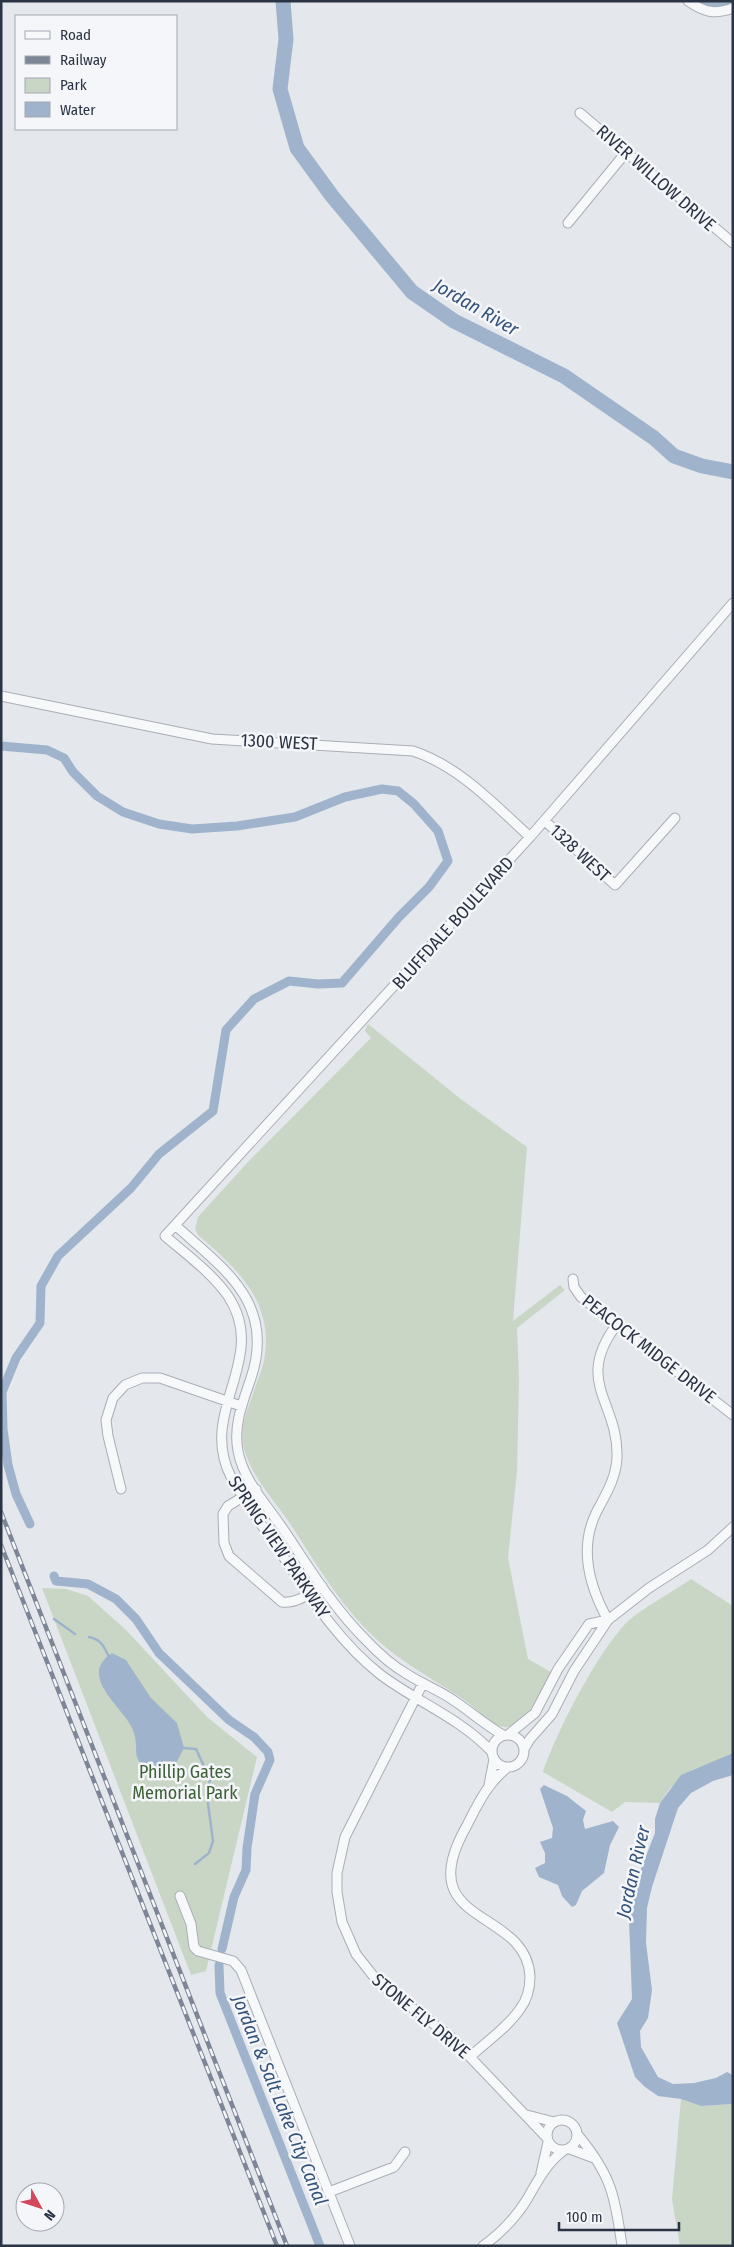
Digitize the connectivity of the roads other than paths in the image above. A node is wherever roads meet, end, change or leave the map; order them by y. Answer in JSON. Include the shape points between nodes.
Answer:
{"nodes":[{"id":1,"x":688,"y":1,"type":"edge"},
{"id":2,"x":733,"y":8,"type":"edge"},
{"id":3,"x":580,"y":112,"type":"dead end"},
{"id":4,"x":627,"y":151,"type":"junction"},
{"id":5,"x":568,"y":223,"type":"dead end"},
{"id":6,"x":733,"y":243,"type":"edge"},
{"id":7,"x":733,"y":603,"type":"edge"},
{"id":8,"x":1,"y":696,"type":"edge"},
{"id":9,"x":674,"y":818,"type":"dead end"},
{"id":10,"x":545,"y":821,"type":"junction"},
{"id":11,"x":530,"y":838,"type":"junction"},
{"id":12,"x":175,"y":1225,"type":"junction"},
{"id":13,"x":165,"y":1236,"type":"joint"},
{"id":14,"x":573,"y":1279,"type":"dead end"},
{"id":15,"x":617,"y":1324,"type":"junction"},
{"id":16,"x":227,"y":1401,"type":"junction"},
{"id":17,"x":241,"y":1406,"type":"junction"},
{"id":18,"x":733,"y":1415,"type":"edge"},
{"id":19,"x":121,"y":1489,"type":"dead end"},
{"id":20,"x":256,"y":1489,"type":"junction"},
{"id":21,"x":243,"y":1497,"type":"junction"},
{"id":22,"x":733,"y":1527,"type":"edge"},
{"id":23,"x":322,"y":1586,"type":"junction"},
{"id":24,"x":308,"y":1594,"type":"junction"},
{"id":25,"x":608,"y":1620,"type":"junction"},
{"id":26,"x":423,"y":1683,"type":"junction"},
{"id":27,"x":416,"y":1697,"type":"junction"},
{"id":28,"x":506,"y":1734,"type":"junction"},
{"id":29,"x":524,"y":1750,"type":"junction"},
{"id":30,"x":493,"y":1756,"type":"junction"},
{"id":31,"x":508,"y":1767,"type":"junction"},
{"id":32,"x":489,"y":1784,"type":"junction"},
{"id":33,"x":180,"y":1896,"type":"dead end"},
{"id":34,"x":471,"y":2056,"type":"junction"},
{"id":35,"x":527,"y":2115,"type":"junction"},
{"id":36,"x":554,"y":2122,"type":"junction"},
{"id":37,"x":578,"y":2136,"type":"junction"},
{"id":38,"x":547,"y":2140,"type":"junction"},
{"id":39,"x":566,"y":2150,"type":"junction"},
{"id":40,"x":406,"y":2152,"type":"dead end"},
{"id":41,"x":594,"y":2158,"type":"junction"},
{"id":42,"x":541,"y":2173,"type":"junction"},
{"id":43,"x":329,"y":2192,"type":"junction"},
{"id":44,"x":350,"y":2246,"type":"edge"},
{"id":45,"x":483,"y":2246,"type":"edge"},
{"id":46,"x":622,"y":2246,"type":"edge"}],
"edges":[{"from":1,"to":2,"type":"street","via":[[715,13]]},
{"from":3,"to":4,"type":"street","name":"RIVER WILLOW DRIVE"},
{"from":4,"to":5,"type":"street"},
{"from":4,"to":6,"type":"street","name":"RIVER WILLOW DRIVE"},
{"from":7,"to":10,"type":"street","name":"BLUFFDALE BOULEVARD"},
{"from":8,"to":11,"type":"street","name":"1300 WEST","via":[[212,739],[413,751],[458,774]]},
{"from":9,"to":10,"type":"street","name":"1328 WEST","via":[[614,885]]},
{"from":10,"to":11,"type":"street","name":"BLUFFDALE BOULEVARD"},
{"from":11,"to":12,"type":"street","name":"BLUFFDALE BOULEVARD"},
{"from":12,"to":13,"type":"street","name":"BLUFFDALE BOULEVARD"},
{"from":12,"to":17,"type":"street","name":"SPRING VIEW PARKWAY","via":[[228,1272],[250,1305],[256,1324],[257,1345],[254,1369]]},
{"from":13,"to":16,"type":"street","name":"SPRING VIEW PARKWAY","via":[[218,1284],[236,1312],[242,1349]]},
{"from":14,"to":15,"type":"street","name":"PEACOCK MIDGE DRIVE","via":[[577,1293]]},
{"from":15,"to":18,"type":"street","name":"PEACOCK MIDGE DRIVE"},
{"from":15,"to":25,"type":"street","via":[[603,1345],[597,1364],[600,1393],[616,1441],[616,1468],[593,1521],[587,1548],[591,1583]]},
{"from":16,"to":17,"type":"street"},
{"from":16,"to":19,"type":"street","via":[[160,1378],[142,1378],[125,1386],[113,1398],[106,1420]]},
{"from":16,"to":21,"type":"street","name":"SPRING VIEW PARKWAY","via":[[222,1447],[228,1469]]},
{"from":17,"to":20,"type":"street","name":"SPRING VIEW PARKWAY","via":[[237,1426],[238,1453]]},
{"from":20,"to":21,"type":"street"},
{"from":20,"to":23,"type":"street","name":"SPRING VIEW PARKWAY"},
{"from":21,"to":24,"type":"street","name":"SPRING VIEW PARKWAY"},
{"from":21,"to":24,"type":"street","via":[[228,1506],[223,1514],[224,1543],[229,1556],[279,1600],[289,1603]]},
{"from":22,"to":25,"type":"street","via":[[708,1550],[649,1588]]},
{"from":23,"to":24,"type":"street"},
{"from":23,"to":26,"type":"street","name":"SPRING VIEW PARKWAY","via":[[351,1625],[370,1644],[396,1667]]},
{"from":24,"to":27,"type":"street","name":"SPRING VIEW PARKWAY","via":[[336,1631],[364,1660]]},
{"from":25,"to":28,"type":"street","via":[[589,1624],[558,1669],[532,1716]]},
{"from":25,"to":29,"type":"street","via":[[574,1671],[552,1714]]},
{"from":26,"to":27,"type":"street","name":"STONE FLY DRIVE"},
{"from":26,"to":28,"type":"street","name":"SPRING VIEW PARKWAY"},
{"from":27,"to":30,"type":"street","name":"SPRING VIEW PARKWAY","via":[[458,1723],[480,1740]]},
{"from":27,"to":34,"type":"street","name":"STONE FLY DRIVE","via":[[345,1837],[337,1873],[340,1912],[350,1944],[370,1973],[390,1993],[442,2029]]},
{"from":28,"to":29,"type":"street","via":[[518,1737]]},
{"from":28,"to":30,"type":"street","via":[[494,1742]]},
{"from":29,"to":31,"type":"street","via":[[520,1762]]},
{"from":30,"to":31,"type":"street","via":[[500,1765]]},
{"from":30,"to":32,"type":"street"},
{"from":31,"to":32,"type":"street"},
{"from":32,"to":34,"type":"street","via":[[454,1849],[451,1876],[455,1890],[466,1906],[517,1944],[526,1957],[530,1979],[521,2009]]},
{"from":33,"to":43,"type":"street","via":[[191,1924],[194,1947],[233,1961],[241,1970]]},
{"from":34,"to":35,"type":"street","name":"STONE FLY DRIVE"},
{"from":35,"to":36,"type":"street"},
{"from":35,"to":38,"type":"street","name":"STONE FLY DRIVE"},
{"from":36,"to":37,"type":"street","via":[[572,2123]]},
{"from":36,"to":38,"type":"street","via":[[548,2128]]},
{"from":37,"to":39,"type":"street"},
{"from":37,"to":41,"type":"street"},
{"from":38,"to":39,"type":"street","via":[[556,2150]]},
{"from":38,"to":42,"type":"street"},
{"from":39,"to":41,"type":"street"},
{"from":39,"to":42,"type":"street"},
{"from":40,"to":43,"type":"street","via":[[394,2167]]},
{"from":41,"to":46,"type":"street","via":[[613,2192]]},
{"from":42,"to":45,"type":"street","via":[[518,2211]]},
{"from":43,"to":44,"type":"street"}]}
